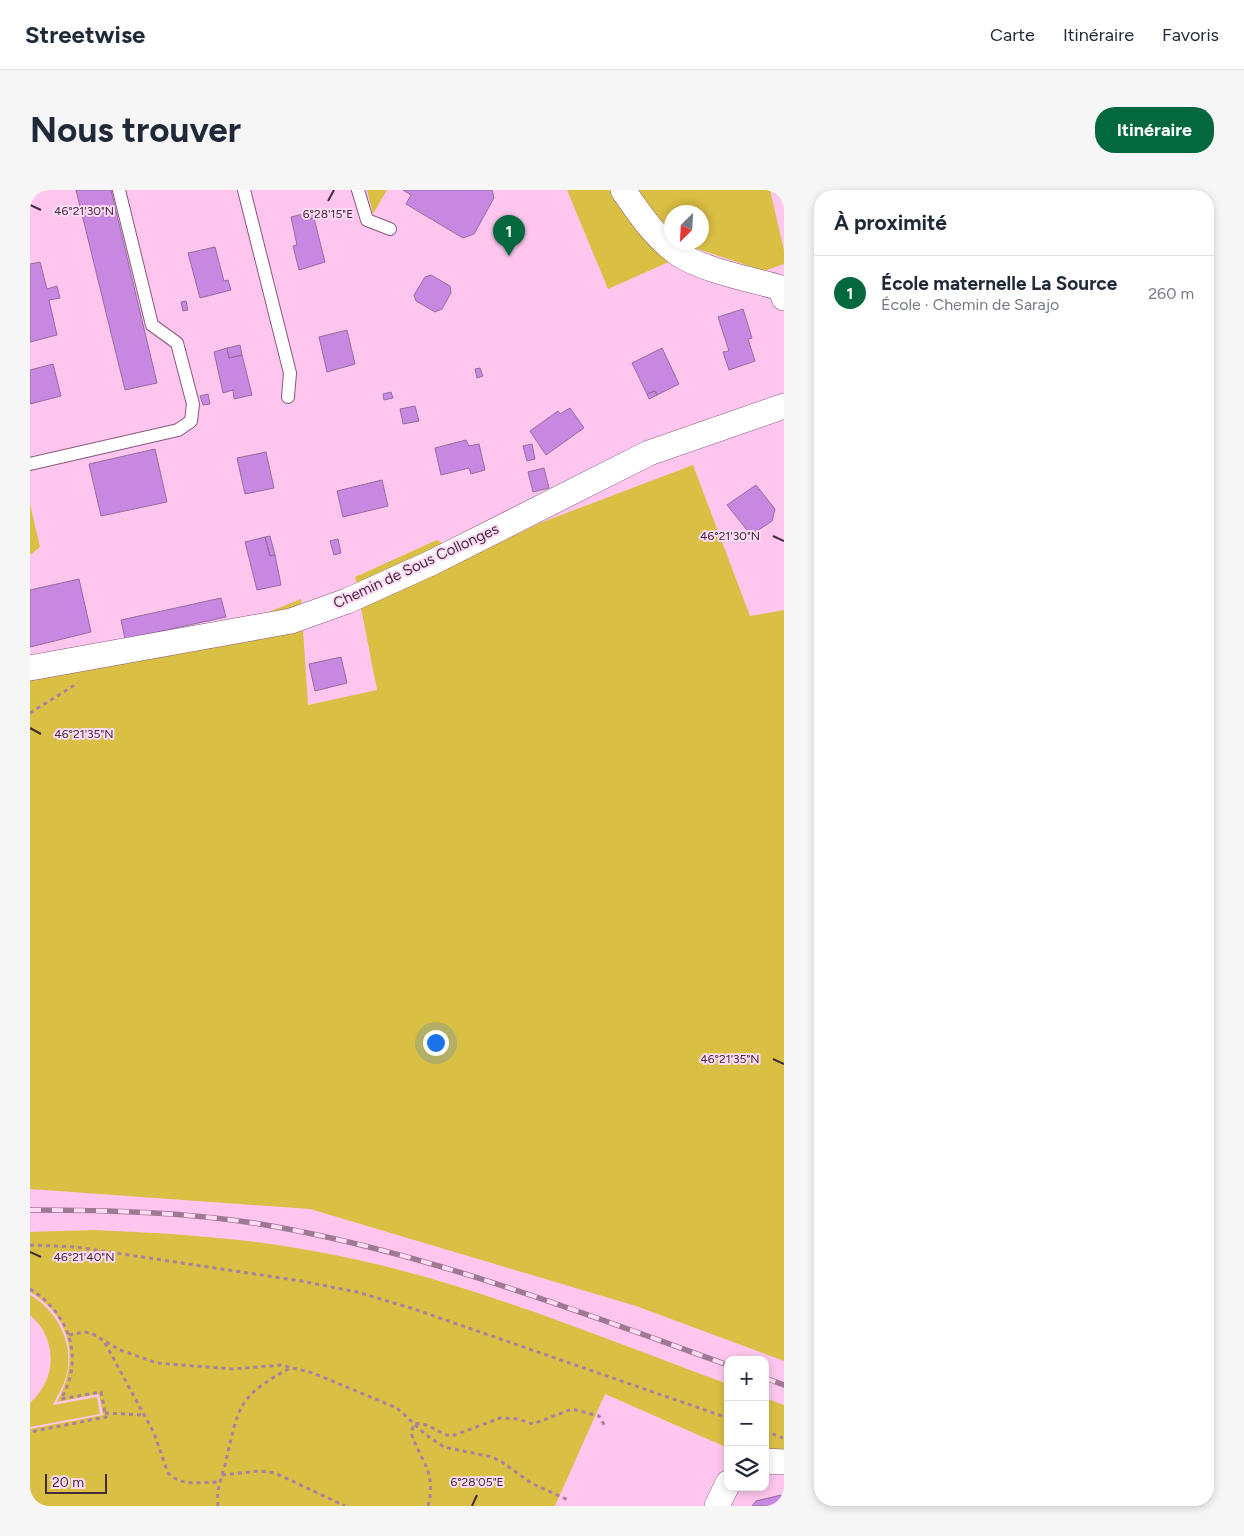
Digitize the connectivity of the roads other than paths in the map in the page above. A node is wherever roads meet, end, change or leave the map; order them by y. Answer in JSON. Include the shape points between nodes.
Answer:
{"nodes":[{"id":1,"x":119,"y":190,"type":"edge"},
{"id":2,"x":244,"y":190,"type":"edge"},
{"id":3,"x":358,"y":190,"type":"edge"},
{"id":4,"x":623,"y":190,"type":"edge"},
{"id":5,"x":390,"y":229,"type":"dead end"},
{"id":6,"x":784,"y":298,"type":"edge"},
{"id":7,"x":288,"y":397,"type":"dead end"},
{"id":8,"x":784,"y":406,"type":"edge"},
{"id":9,"x":30,"y":464,"type":"edge"},
{"id":10,"x":30,"y":668,"type":"edge"},
{"id":11,"x":769,"y":1461,"type":"edge"},
{"id":12,"x":784,"y":1462,"type":"edge"},
{"id":13,"x":724,"y":1491,"type":"edge"},
{"id":14,"x":717,"y":1506,"type":"edge"}],
"edges":[{"from":1,"to":9,"type":"lane","via":[[152,325],[177,343],[194,404],[191,421],[178,430]]},
{"from":2,"to":7,"type":"lane","via":[[290,374]]},
{"from":3,"to":5,"type":"lane","via":[[366,220]]},
{"from":4,"to":6,"type":"street","via":[[655,234],[679,254],[781,288]]},
{"from":8,"to":10,"type":"street","name":"Chemin de Sous Collonges","via":[[649,453],[347,602],[290,621]]},
{"from":11,"to":12,"type":"street"},
{"from":13,"to":14,"type":"street"}]}
